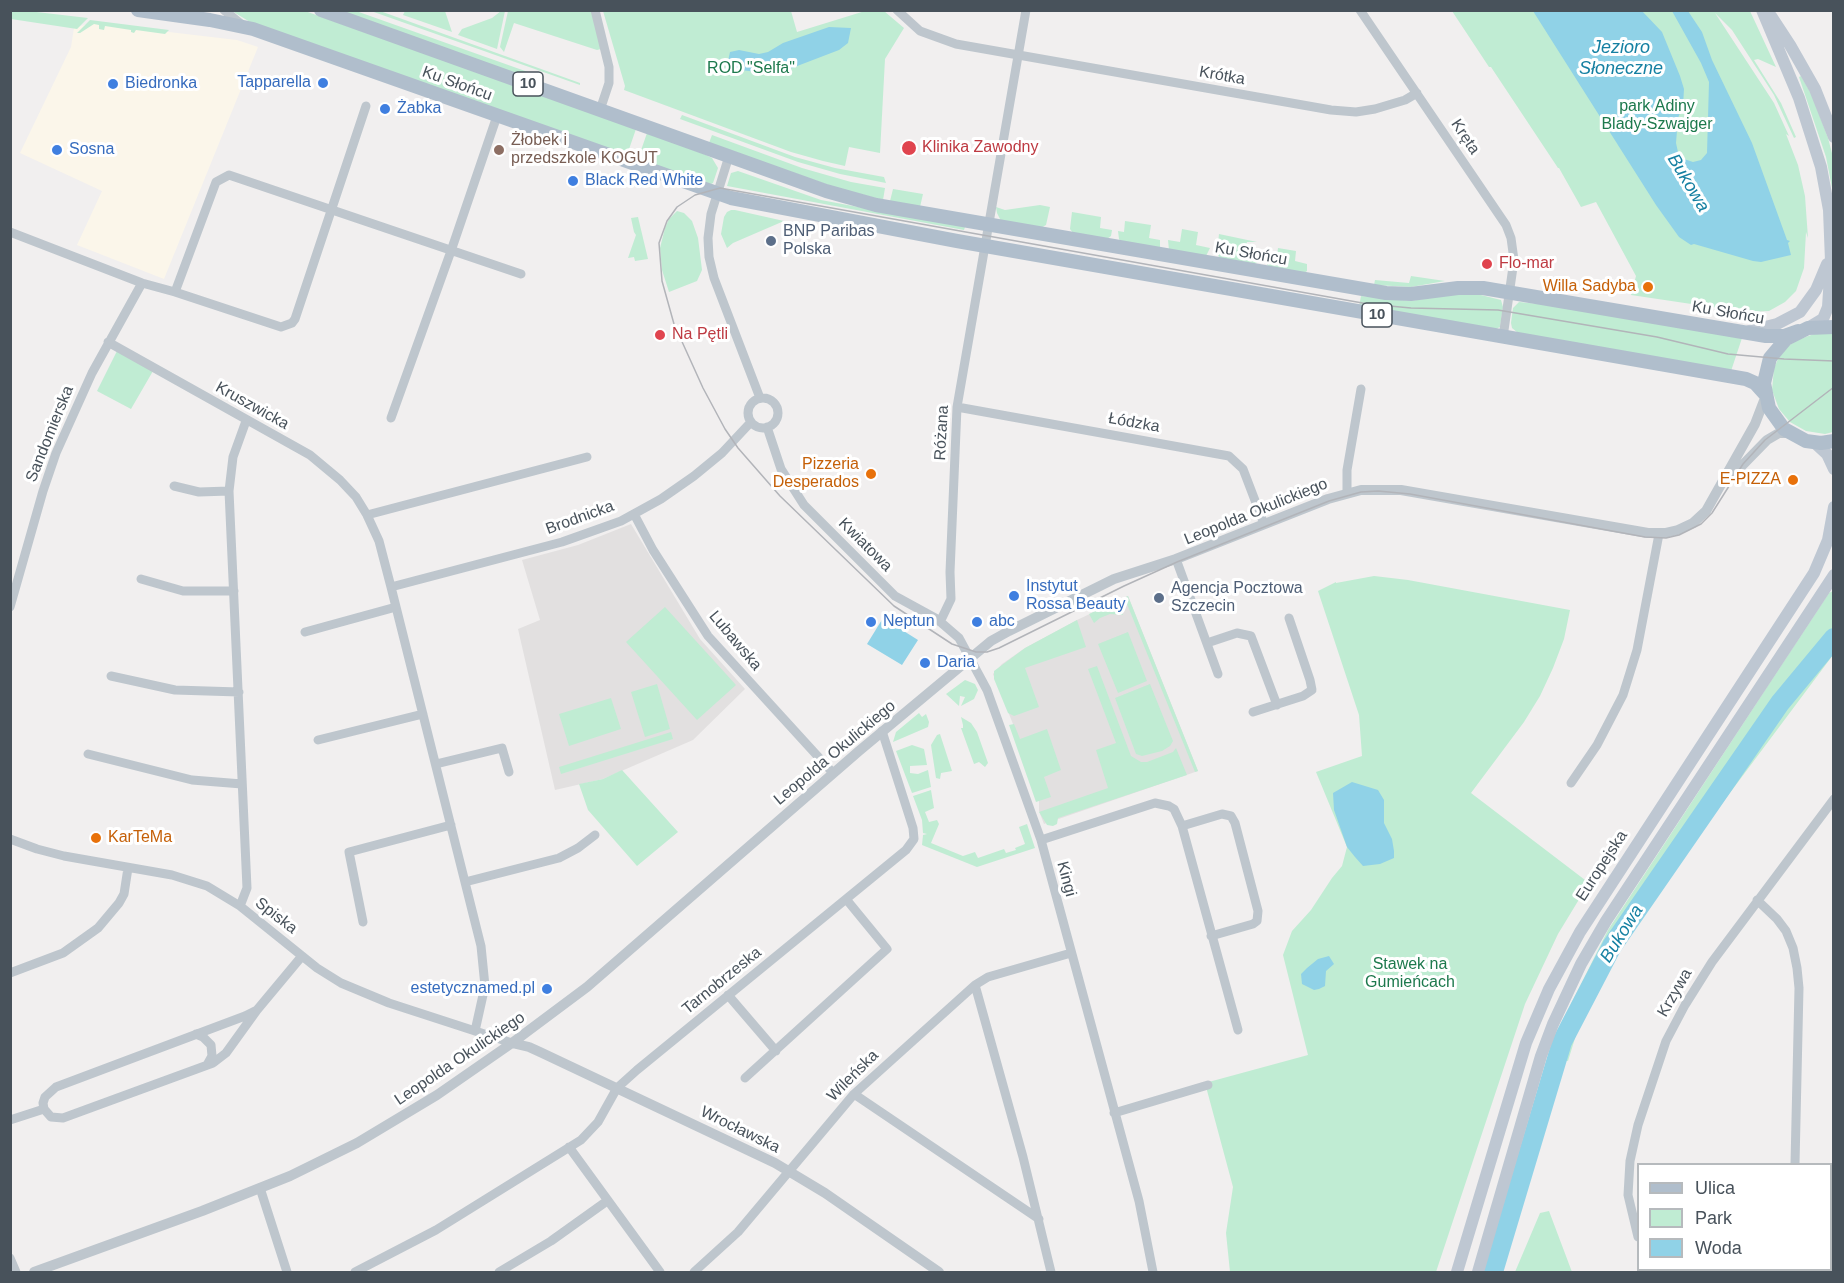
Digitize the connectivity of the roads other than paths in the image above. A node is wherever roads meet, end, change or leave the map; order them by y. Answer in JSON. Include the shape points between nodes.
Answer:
{"nodes":[{"id":1,"x":138,"y":10,"type":"edge"},
{"id":2,"x":224,"y":10,"type":"edge"},
{"id":3,"x":321,"y":10,"type":"edge"},
{"id":4,"x":595,"y":10,"type":"edge"},
{"id":5,"x":897,"y":10,"type":"edge"},
{"id":6,"x":1026,"y":10,"type":"edge"},
{"id":7,"x":1360,"y":10,"type":"edge"},
{"id":8,"x":1764,"y":10,"type":"edge"},
{"id":9,"x":253,"y":29,"type":"junction"},
{"id":10,"x":1018,"y":56,"type":"junction"},
{"id":11,"x":1417,"y":93,"type":"junction"},
{"id":12,"x":366,"y":106,"type":"dead end"},
{"id":13,"x":600,"y":110,"type":"junction"},
{"id":14,"x":497,"y":116,"type":"junction"},
{"id":15,"x":1833,"y":137,"type":"edge"},
{"id":16,"x":729,"y":156,"type":"junction"},
{"id":17,"x":717,"y":194,"type":"junction"},
{"id":18,"x":331,"y":210,"type":"junction"},
{"id":19,"x":988,"y":225,"type":"junction"},
{"id":20,"x":10,"y":231,"type":"edge"},
{"id":21,"x":1831,"y":245,"type":"junction"},
{"id":22,"x":985,"y":246,"type":"junction"},
{"id":23,"x":451,"y":251,"type":"junction"},
{"id":24,"x":521,"y":274,"type":"dead end"},
{"id":25,"x":142,"y":283,"type":"junction"},
{"id":26,"x":175,"y":292,"type":"junction"},
{"id":27,"x":1510,"y":292,"type":"junction"},
{"id":28,"x":1833,"y":327,"type":"edge"},
{"id":29,"x":1803,"y":329,"type":"junction"},
{"id":30,"x":1737,"y":332,"type":"junction"},
{"id":31,"x":1503,"y":337,"type":"junction"},
{"id":32,"x":108,"y":342,"type":"junction"},
{"id":33,"x":1361,"y":389,"type":"dead end"},
{"id":34,"x":1765,"y":396,"type":"junction"},
{"id":35,"x":760,"y":398,"type":"junction"},
{"id":36,"x":957,"y":406,"type":"junction"},
{"id":37,"x":391,"y":418,"type":"dead end"},
{"id":38,"x":246,"y":421,"type":"junction"},
{"id":39,"x":752,"y":422,"type":"junction"},
{"id":40,"x":767,"y":427,"type":"junction"},
{"id":41,"x":1790,"y":433,"type":"junction"},
{"id":42,"x":1833,"y":441,"type":"edge"},
{"id":43,"x":1814,"y":442,"type":"junction"},
{"id":44,"x":587,"y":457,"type":"dead end"},
{"id":45,"x":1833,"y":469,"type":"edge"},
{"id":46,"x":174,"y":486,"type":"dead end"},
{"id":47,"x":229,"y":491,"type":"junction"},
{"id":48,"x":1347,"y":492,"type":"junction"},
{"id":49,"x":1715,"y":495,"type":"junction"},
{"id":50,"x":1833,"y":507,"type":"edge"},
{"id":51,"x":634,"y":514,"type":"junction"},
{"id":52,"x":367,"y":515,"type":"junction"},
{"id":53,"x":1264,"y":524,"type":"junction"},
{"id":54,"x":1659,"y":534,"type":"junction"},
{"id":55,"x":1176,"y":559,"type":"junction"},
{"id":56,"x":1833,"y":575,"type":"edge"},
{"id":57,"x":141,"y":579,"type":"dead end"},
{"id":58,"x":391,"y":587,"type":"junction"},
{"id":59,"x":234,"y":591,"type":"junction"},
{"id":60,"x":10,"y":607,"type":"edge"},
{"id":61,"x":396,"y":607,"type":"junction"},
{"id":62,"x":1289,"y":618,"type":"dead end"},
{"id":63,"x":940,"y":622,"type":"junction"},
{"id":64,"x":305,"y":632,"type":"dead end"},
{"id":65,"x":1207,"y":643,"type":"junction"},
{"id":66,"x":970,"y":659,"type":"junction"},
{"id":67,"x":1218,"y":674,"type":"dead end"},
{"id":68,"x":111,"y":676,"type":"dead end"},
{"id":69,"x":238,"y":692,"type":"junction"},
{"id":70,"x":1278,"y":705,"type":"junction"},
{"id":71,"x":1253,"y":712,"type":"dead end"},
{"id":72,"x":423,"y":714,"type":"junction"},
{"id":73,"x":882,"y":731,"type":"junction"},
{"id":74,"x":318,"y":741,"type":"dead end"},
{"id":75,"x":88,"y":754,"type":"dead end"},
{"id":76,"x":436,"y":764,"type":"junction"},
{"id":77,"x":508,"y":772,"type":"dead end"},
{"id":78,"x":833,"y":773,"type":"junction"},
{"id":79,"x":1571,"y":783,"type":"dead end"},
{"id":80,"x":242,"y":784,"type":"junction"},
{"id":81,"x":1833,"y":799,"type":"edge"},
{"id":82,"x":451,"y":825,"type":"junction"},
{"id":83,"x":1182,"y":826,"type":"junction"},
{"id":84,"x":595,"y":835,"type":"dead end"},
{"id":85,"x":10,"y":840,"type":"edge"},
{"id":86,"x":1041,"y":840,"type":"junction"},
{"id":87,"x":129,"y":868,"type":"junction"},
{"id":88,"x":465,"y":882,"type":"junction"},
{"id":89,"x":846,"y":899,"type":"junction"},
{"id":90,"x":1756,"y":900,"type":"junction"},
{"id":91,"x":240,"y":906,"type":"junction"},
{"id":92,"x":363,"y":922,"type":"dead end"},
{"id":93,"x":1211,"y":936,"type":"junction"},
{"id":94,"x":1071,"y":953,"type":"junction"},
{"id":95,"x":302,"y":956,"type":"junction"},
{"id":96,"x":10,"y":973,"type":"edge"},
{"id":97,"x":975,"y":985,"type":"junction"},
{"id":98,"x":728,"y":995,"type":"junction"},
{"id":99,"x":258,"y":1010,"type":"junction"},
{"id":100,"x":1238,"y":1030,"type":"dead end"},
{"id":101,"x":475,"y":1032,"type":"junction"},
{"id":102,"x":196,"y":1034,"type":"junction"},
{"id":103,"x":512,"y":1043,"type":"junction"},
{"id":104,"x":776,"y":1051,"type":"junction"},
{"id":105,"x":205,"y":1066,"type":"junction"},
{"id":106,"x":745,"y":1078,"type":"dead end"},
{"id":107,"x":1208,"y":1085,"type":"dead end"},
{"id":108,"x":617,"y":1088,"type":"junction"},
{"id":109,"x":854,"y":1094,"type":"junction"},
{"id":110,"x":44,"y":1109,"type":"junction"},
{"id":111,"x":1114,"y":1113,"type":"junction"},
{"id":112,"x":10,"y":1120,"type":"edge"},
{"id":113,"x":569,"y":1147,"type":"junction"},
{"id":114,"x":1795,"y":1163,"type":"edge"},
{"id":115,"x":790,"y":1171,"type":"junction"},
{"id":116,"x":260,"y":1188,"type":"junction"},
{"id":117,"x":607,"y":1201,"type":"junction"},
{"id":118,"x":1039,"y":1219,"type":"junction"},
{"id":119,"x":1637,"y":1233,"type":"edge"},
{"id":120,"x":10,"y":1258,"type":"edge"},
{"id":121,"x":16,"y":1272,"type":"edge"},
{"id":122,"x":34,"y":1272,"type":"edge"},
{"id":123,"x":287,"y":1272,"type":"edge"},
{"id":124,"x":355,"y":1272,"type":"edge"},
{"id":125,"x":499,"y":1272,"type":"edge"},
{"id":126,"x":660,"y":1272,"type":"edge"},
{"id":127,"x":693,"y":1272,"type":"edge"},
{"id":128,"x":939,"y":1272,"type":"edge"},
{"id":129,"x":1051,"y":1272,"type":"edge"},
{"id":130,"x":1153,"y":1272,"type":"edge"},
{"id":131,"x":1457,"y":1272,"type":"edge"},
{"id":132,"x":1478,"y":1272,"type":"edge"}],
"edges":[{"from":1,"to":9,"type":"main road","name":"Ku Słońcu","number":"10"},
{"from":2,"to":9,"type":"street","name":"Ku Słońcu"},
{"from":3,"to":13,"type":"main road","name":"Ku Słońcu","number":"10"},
{"from":4,"to":13,"type":"street","via":[[609,67],[609,83]]},
{"from":5,"to":10,"type":"street","name":"Krótka","via":[[912,26],[935,38]]},
{"from":6,"to":10,"type":"street"},
{"from":7,"to":11,"type":"street","name":"Kręta"},
{"from":8,"to":15,"type":"main road","via":[[1807,74]]},
{"from":8,"to":21,"type":"main road","via":[[1816,148],[1828,203]]},
{"from":9,"to":14,"type":"main road","name":"Ku Słońcu","number":"10"},
{"from":10,"to":11,"type":"street","name":"Krótka","via":[[1345,112],[1385,107]]},
{"from":10,"to":19,"type":"street"},
{"from":11,"to":27,"type":"street","name":"Kręta","via":[[1506,225],[1514,253]]},
{"from":12,"to":18,"type":"street"},
{"from":13,"to":16,"type":"main road","name":"Ku Słońcu","number":"10"},
{"from":14,"to":17,"type":"main road","name":"Ku Słońcu","number":"10"},
{"from":14,"to":23,"type":"street"},
{"from":16,"to":17,"type":"street"},
{"from":16,"to":19,"type":"main road","name":"Ku Słońcu","number":"10","via":[[856,200]]},
{"from":17,"to":22,"type":"main road","name":"Ku Słońcu","number":"10"},
{"from":17,"to":35,"type":"street","via":[[709,226],[710,265]]},
{"from":18,"to":23,"type":"street"},
{"from":18,"to":26,"type":"street","via":[[230,176],[216,182]]},
{"from":18,"to":26,"type":"street","via":[[296,319],[287,326]]},
{"from":19,"to":22,"type":"street"},
{"from":19,"to":27,"type":"main road","name":"Ku Słońcu","number":"10","via":[[1386,293],[1471,287]]},
{"from":20,"to":25,"type":"street"},
{"from":21,"to":29,"type":"main road","via":[[1828,307],[1823,319]]},
{"from":21,"to":30,"type":"main road","via":[[1820,284],[1800,312],[1772,326]]},
{"from":22,"to":31,"type":"main road","name":"Ku Słońcu","number":"10"},
{"from":22,"to":36,"type":"street","name":"Różana"},
{"from":23,"to":24,"type":"street"},
{"from":23,"to":37,"type":"street"},
{"from":25,"to":26,"type":"street"},
{"from":25,"to":32,"type":"street","name":"Sandomierska"},
{"from":27,"to":30,"type":"main road","name":"Ku Słońcu","number":"10"},
{"from":27,"to":31,"type":"street"},
{"from":28,"to":29,"type":"main road","number":"10"},
{"from":29,"to":30,"type":"main road","name":"Ku Słońcu","number":"10","via":[[1773,337]]},
{"from":29,"to":34,"type":"main road","via":[[1771,355],[1765,372]]},
{"from":31,"to":34,"type":"main road","name":"Ku Słońcu","number":"10","via":[[1746,379],[1755,383]]},
{"from":32,"to":38,"type":"street","name":"Kruszwicka"},
{"from":32,"to":60,"type":"street","name":"Sandomierska","via":[[49,472]]},
{"from":33,"to":48,"type":"street"},
{"from":34,"to":41,"type":"main road","number":"10","via":[[1774,418]]},
{"from":34,"to":49,"type":"street","name":"Leopolda Okulickiego","via":[[1760,415]]},
{"from":35,"to":39,"type":"street","via":[[749,407]]},
{"from":35,"to":40,"type":"street","via":[[770,400],[777,409],[776,420]]},
{"from":36,"to":53,"type":"street","name":"Łódzka","via":[[1229,456],[1243,469]]},
{"from":36,"to":63,"type":"street","name":"Różana","via":[[951,599]]},
{"from":38,"to":47,"type":"street","via":[[233,457]]},
{"from":38,"to":52,"type":"street","name":"Kruszwicka","via":[[322,464],[350,489]]},
{"from":39,"to":40,"type":"street"},
{"from":39,"to":51,"type":"street","name":"Brodnicka","via":[[694,476]]},
{"from":40,"to":63,"type":"street","name":"Kwiatowa","via":[[780,467],[807,509],[895,596]]},
{"from":41,"to":43,"type":"main road","number":"10"},
{"from":41,"to":49,"type":"street","name":"Leopolda Okulickiego","via":[[1779,433],[1767,440]]},
{"from":42,"to":43,"type":"main road","number":"10"},
{"from":43,"to":45,"type":"main road","via":[[1827,454]]},
{"from":44,"to":52,"type":"street"},
{"from":46,"to":47,"type":"street","via":[[200,492]]},
{"from":47,"to":59,"type":"street"},
{"from":48,"to":53,"type":"street","name":"Leopolda Okulickiego"},
{"from":48,"to":54,"type":"street","name":"Leopolda Okulickiego","via":[[1401,490]]},
{"from":49,"to":54,"type":"street","name":"Leopolda Okulickiego","via":[[1693,523]]},
{"from":50,"to":131,"type":"main road","name":"Europejska","via":[[1828,540],[1814,573],[1585,923],[1549,989],[1526,1043]]},
{"from":51,"to":58,"type":"street","name":"Brodnicka","via":[[562,542]]},
{"from":51,"to":78,"type":"street","name":"Lubawska","via":[[708,636]]},
{"from":52,"to":58,"type":"street","name":"Kruszwicka","via":[[379,541]]},
{"from":53,"to":55,"type":"street","name":"Leopolda Okulickiego"},
{"from":54,"to":79,"type":"street","via":[[1642,628],[1626,687],[1597,746]]},
{"from":55,"to":65,"type":"street"},
{"from":55,"to":66,"type":"street","name":"Leopolda Okulickiego","via":[[1090,590],[1000,635]]},
{"from":56,"to":132,"type":"main road","name":"Europejska","via":[[1581,964],[1541,1056]]},
{"from":57,"to":59,"type":"street","via":[[183,591]]},
{"from":58,"to":61,"type":"street","name":"Kruszwicka"},
{"from":59,"to":69,"type":"street"},
{"from":61,"to":64,"type":"street"},
{"from":61,"to":72,"type":"street","name":"Kruszwicka"},
{"from":62,"to":70,"type":"street","via":[[1312,690]]},
{"from":63,"to":66,"type":"street","name":"Kwiatowa","via":[[959,638]]},
{"from":65,"to":67,"type":"street"},
{"from":65,"to":70,"type":"street","via":[[1238,633],[1251,636]]},
{"from":66,"to":73,"type":"street","name":"Leopolda Okulickiego"},
{"from":66,"to":86,"type":"street","name":"Kingi","via":[[995,709]]},
{"from":68,"to":69,"type":"street","via":[[176,690]]},
{"from":69,"to":80,"type":"street"},
{"from":70,"to":71,"type":"street"},
{"from":72,"to":74,"type":"street"},
{"from":72,"to":76,"type":"street","name":"Kruszwicka"},
{"from":73,"to":78,"type":"street","name":"Leopolda Okulickiego"},
{"from":73,"to":89,"type":"street","name":"Tarnobrzeska","via":[[914,839]]},
{"from":75,"to":80,"type":"street","via":[[192,780]]},
{"from":76,"to":77,"type":"street","via":[[502,748]]},
{"from":76,"to":82,"type":"street","name":"Kruszwicka"},
{"from":78,"to":103,"type":"street","name":"Leopolda Okulickiego","via":[[628,952]]},
{"from":80,"to":91,"type":"street","via":[[247,888]]},
{"from":81,"to":90,"type":"street","name":"Krzywa"},
{"from":82,"to":88,"type":"street","name":"Kruszwicka"},
{"from":82,"to":92,"type":"street","via":[[349,852]]},
{"from":83,"to":86,"type":"street","via":[[1174,809],[1155,803]]},
{"from":83,"to":93,"type":"street"},
{"from":83,"to":93,"type":"street","via":[[1222,814],[1231,816],[1256,900],[1257,921]]},
{"from":84,"to":88,"type":"street","via":[[559,858]]},
{"from":85,"to":87,"type":"street","name":"Spiska","via":[[55,854]]},
{"from":86,"to":94,"type":"street","name":"Kingi"},
{"from":87,"to":91,"type":"street","name":"Spiska","via":[[190,880]]},
{"from":87,"to":96,"type":"street","via":[[120,903],[98,928],[63,953]]},
{"from":88,"to":101,"type":"street","name":"Kruszwicka","via":[[484,969],[484,993]]},
{"from":89,"to":98,"type":"street","name":"Tarnobrzeska"},
{"from":89,"to":104,"type":"street","via":[[887,949]]},
{"from":90,"to":114,"type":"street","via":[[1786,931],[1797,968]]},
{"from":90,"to":119,"type":"street","name":"Krzywa","via":[[1684,1005],[1657,1064],[1629,1168],[1628,1195]]},
{"from":91,"to":95,"type":"street","name":"Spiska"},
{"from":93,"to":100,"type":"street"},
{"from":94,"to":97,"type":"street","name":"Wileńska","via":[[988,977]]},
{"from":94,"to":111,"type":"street","name":"Kingi"},
{"from":95,"to":99,"type":"street"},
{"from":95,"to":101,"type":"street","name":"Spiska","via":[[355,990]]},
{"from":97,"to":109,"type":"street","name":"Wileńska"},
{"from":97,"to":118,"type":"street"},
{"from":98,"to":104,"type":"street"},
{"from":98,"to":108,"type":"street","name":"Tarnobrzeska"},
{"from":99,"to":102,"type":"street"},
{"from":99,"to":105,"type":"street","via":[[226,1053]]},
{"from":101,"to":103,"type":"street","name":"Spiska"},
{"from":102,"to":105,"type":"street","via":[[211,1045],[212,1056]]},
{"from":102,"to":110,"type":"street","via":[[56,1087],[45,1097]]},
{"from":103,"to":108,"type":"street","name":"Wrocławska","via":[[529,1047]]},
{"from":103,"to":116,"type":"street","name":"Leopolda Okulickiego","via":[[437,1095],[357,1143]]},
{"from":104,"to":106,"type":"street"},
{"from":105,"to":110,"type":"street","via":[[63,1118],[51,1117]]},
{"from":107,"to":111,"type":"street"},
{"from":108,"to":113,"type":"street","name":"Tarnobrzeska","via":[[593,1128]]},
{"from":108,"to":115,"type":"street","name":"Wrocławska"},
{"from":109,"to":115,"type":"street","name":"Wileńska"},
{"from":109,"to":118,"type":"street"},
{"from":110,"to":112,"type":"street"},
{"from":111,"to":130,"type":"street","name":"Kingi","via":[[1142,1213]]},
{"from":113,"to":117,"type":"street"},
{"from":113,"to":124,"type":"street","name":"Tarnobrzeska","via":[[436,1230]]},
{"from":115,"to":127,"type":"street","name":"Wileńska","via":[[738,1232]]},
{"from":115,"to":128,"type":"street","name":"Wrocławska"},
{"from":116,"to":122,"type":"street","name":"Leopolda Okulickiego"},
{"from":116,"to":123,"type":"street"},
{"from":117,"to":125,"type":"street"},
{"from":117,"to":126,"type":"street"},
{"from":118,"to":129,"type":"street"},
{"from":120,"to":121,"type":"street"}]}
